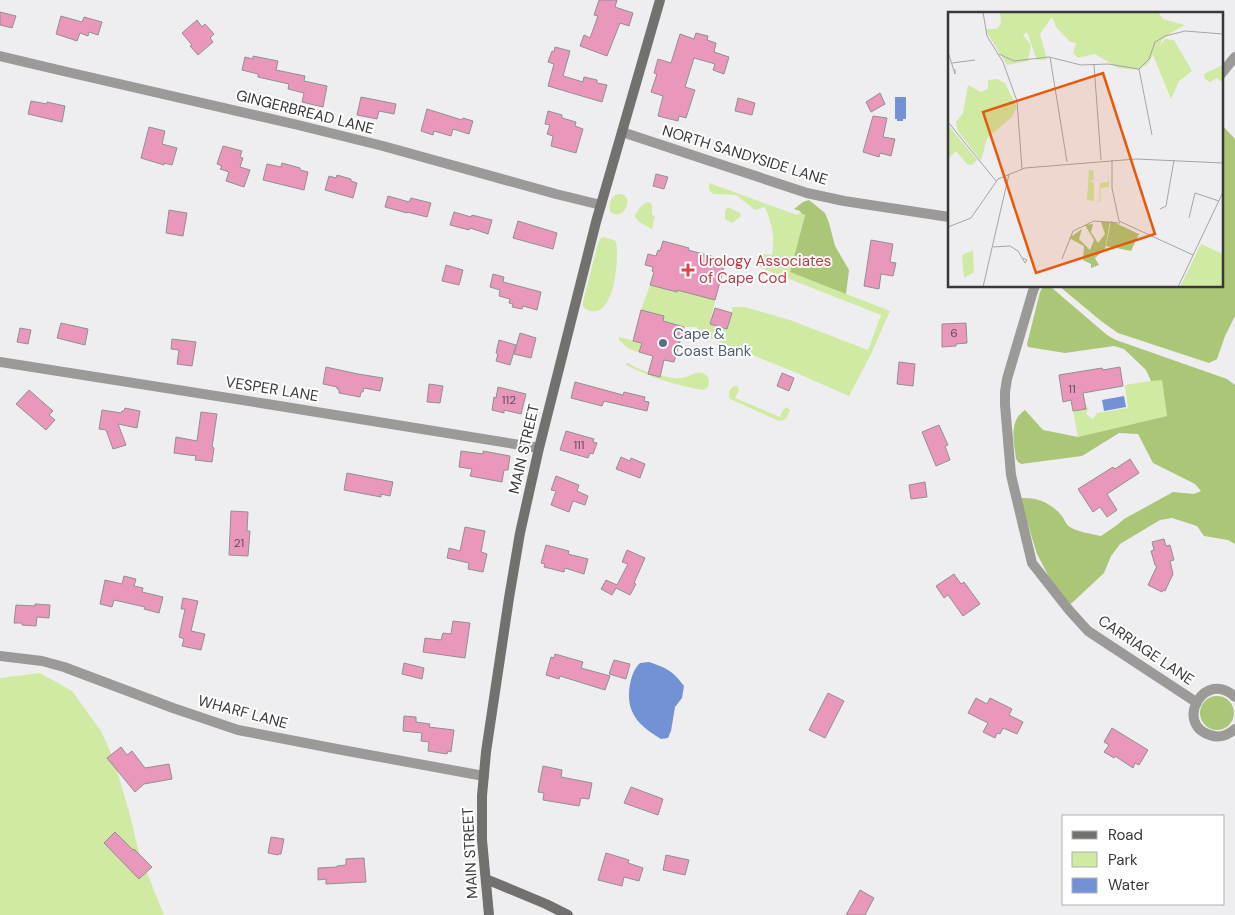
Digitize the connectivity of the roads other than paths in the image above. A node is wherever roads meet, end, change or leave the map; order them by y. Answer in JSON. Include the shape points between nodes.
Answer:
{"nodes":[{"id":1,"x":660,"y":0,"type":"edge"},
{"id":2,"x":0,"y":56,"type":"edge"},
{"id":3,"x":1235,"y":57,"type":"edge"},
{"id":4,"x":1222,"y":73,"type":"edge"},
{"id":5,"x":622,"y":132,"type":"junction"},
{"id":6,"x":601,"y":205,"type":"junction"},
{"id":7,"x":948,"y":217,"type":"edge"},
{"id":8,"x":1033,"y":288,"type":"edge"},
{"id":9,"x":0,"y":362,"type":"edge"},
{"id":10,"x":539,"y":448,"type":"junction"},
{"id":11,"x":0,"y":656,"type":"edge"},
{"id":12,"x":1235,"y":697,"type":"edge"},
{"id":13,"x":1196,"y":702,"type":"junction"},
{"id":14,"x":1235,"y":729,"type":"edge"},
{"id":15,"x":484,"y":776,"type":"junction"},
{"id":16,"x":486,"y":879,"type":"junction"},
{"id":17,"x":489,"y":915,"type":"edge"},
{"id":18,"x":568,"y":915,"type":"edge"}],
"edges":[{"from":1,"to":5,"type":"main road","name":"MAIN STREET"},
{"from":2,"to":6,"type":"street","name":"GINGERBREAD LANE","via":[[383,146]]},
{"from":3,"to":4,"type":"street"},
{"from":5,"to":6,"type":"main road","name":"MAIN STREET"},
{"from":5,"to":7,"type":"street","name":"NORTH SANDYSIDE LANE","via":[[807,193]]},
{"from":6,"to":10,"type":"main road","name":"MAIN STREET"},
{"from":8,"to":13,"type":"street","name":"CARRIAGE LANE","via":[[1005,392],[1011,475],[1032,563],[1088,630]]},
{"from":9,"to":10,"type":"street","name":"VESPER LANE"},
{"from":10,"to":15,"type":"main road","name":"MAIN STREET","via":[[510,592]]},
{"from":11,"to":15,"type":"street","name":"WHARF LANE","via":[[64,667],[238,730]]},
{"from":12,"to":13,"type":"street","name":"CARRIAGE LANE","via":[[1216,689],[1201,695]]},
{"from":13,"to":14,"type":"street","name":"CARRIAGE LANE","via":[[1194,717],[1200,730],[1214,737],[1229,734]]},
{"from":15,"to":16,"type":"main road","name":"MAIN STREET","via":[[482,840]]},
{"from":16,"to":17,"type":"main road","name":"MAIN STREET"},
{"from":16,"to":18,"type":"main road"}]}
